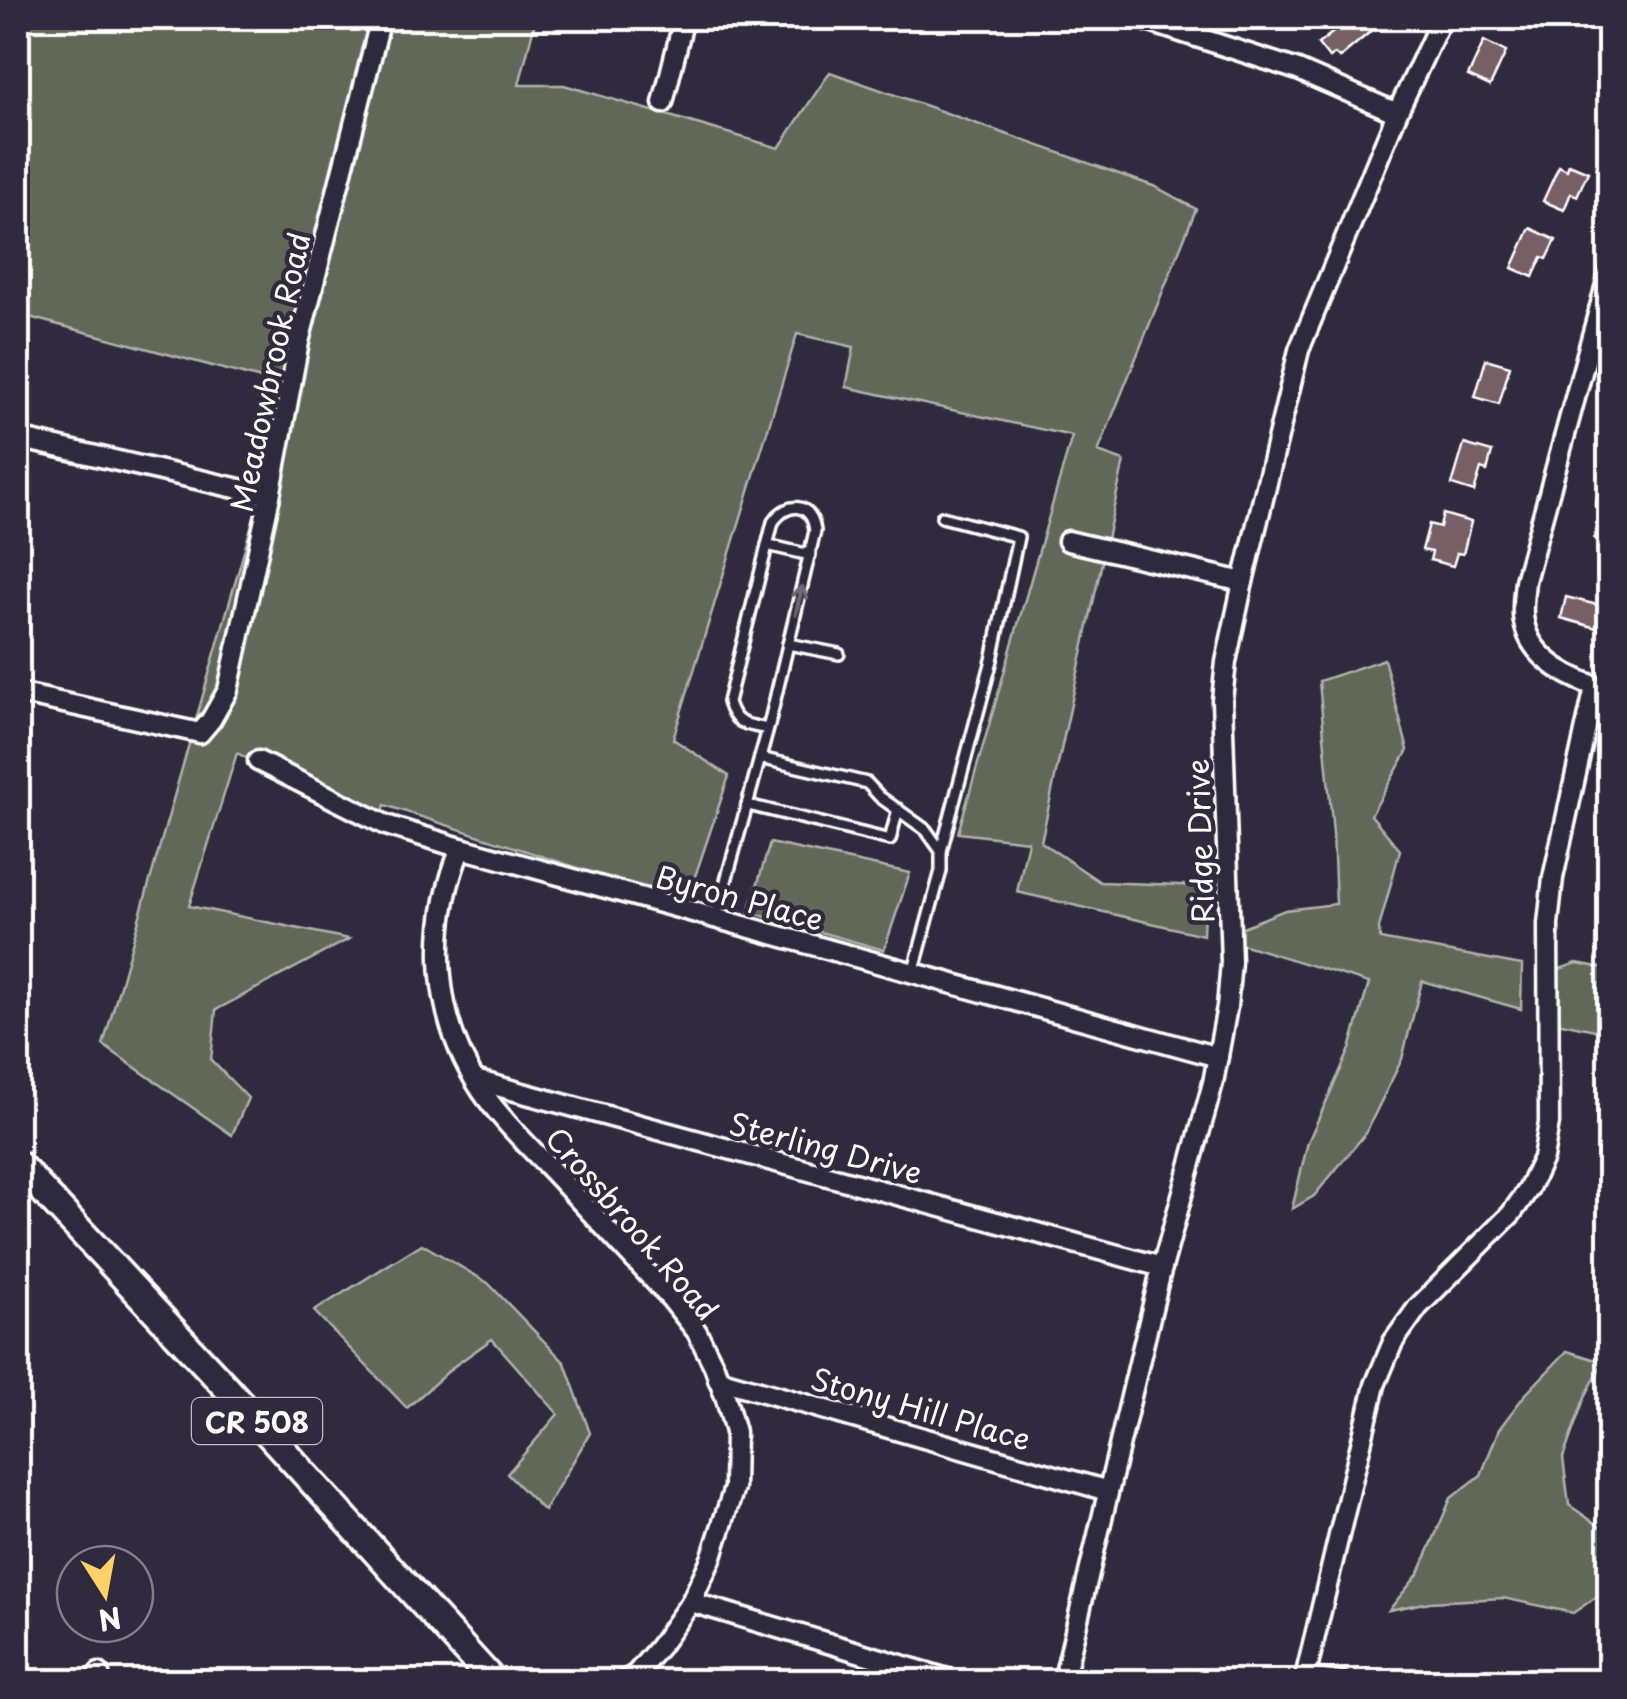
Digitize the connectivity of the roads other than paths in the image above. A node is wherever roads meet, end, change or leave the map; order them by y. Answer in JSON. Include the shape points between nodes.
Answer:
{"nodes":[{"id":1,"x":380,"y":18,"type":"edge"},
{"id":2,"x":684,"y":18,"type":"edge"},
{"id":3,"x":1138,"y":18,"type":"edge"},
{"id":4,"x":1442,"y":18,"type":"edge"},
{"id":5,"x":663,"y":102,"type":"dead end"},
{"id":6,"x":1397,"y":113,"type":"junction"},
{"id":7,"x":1610,"y":270,"type":"edge"},
{"id":8,"x":18,"y":438,"type":"edge"},
{"id":9,"x":270,"y":496,"type":"junction"},
{"id":10,"x":942,"y":517,"type":"dead end"},
{"id":11,"x":1068,"y":541,"type":"dead end"},
{"id":12,"x":767,"y":546,"type":"junction"},
{"id":13,"x":810,"y":554,"type":"junction"},
{"id":14,"x":1244,"y":582,"type":"junction"},
{"id":15,"x":788,"y":644,"type":"junction"},
{"id":16,"x":838,"y":654,"type":"dead end"},
{"id":17,"x":1602,"y":689,"type":"edge"},
{"id":18,"x":18,"y":693,"type":"edge"},
{"id":19,"x":768,"y":729,"type":"junction"},
{"id":20,"x":760,"y":758,"type":"junction"},
{"id":21,"x":258,"y":761,"type":"dead end"},
{"id":22,"x":748,"y":806,"type":"junction"},
{"id":23,"x":898,"y":808,"type":"junction"},
{"id":24,"x":461,"y":848,"type":"junction"},
{"id":25,"x":941,"y":851,"type":"junction"},
{"id":26,"x":716,"y":918,"type":"junction"},
{"id":27,"x":913,"y":973,"type":"junction"},
{"id":28,"x":18,"y":987,"type":"edge"},
{"id":29,"x":18,"y":1007,"type":"edge"},
{"id":30,"x":1218,"y":1057,"type":"junction"},
{"id":31,"x":475,"y":1080,"type":"junction"},
{"id":32,"x":18,"y":1164,"type":"edge"},
{"id":33,"x":1162,"y":1267,"type":"junction"},
{"id":34,"x":718,"y":1379,"type":"junction"},
{"id":35,"x":1108,"y":1491,"type":"junction"},
{"id":36,"x":692,"y":1602,"type":"junction"},
{"id":37,"x":1305,"y":1680,"type":"edge"},
{"id":38,"x":494,"y":1682,"type":"edge"},
{"id":39,"x":624,"y":1682,"type":"edge"},
{"id":40,"x":958,"y":1682,"type":"edge"},
{"id":41,"x":1063,"y":1682,"type":"edge"},
{"id":42,"x":1341,"y":1682,"type":"edge"}],
"edges":[{"from":1,"to":9,"type":"street","name":"Meadowbrook Road","via":[[300,342]]},
{"from":2,"to":5,"type":"street"},
{"from":3,"to":6,"type":"street","via":[[1298,70]]},
{"from":4,"to":6,"type":"street","name":"Ridge Drive"},
{"from":6,"to":14,"type":"street","name":"Ridge Drive","via":[[1299,350]]},
{"from":7,"to":17,"type":"street","via":[[1525,581],[1524,622],[1535,650],[1564,673]]},
{"from":8,"to":9,"type":"street"},
{"from":9,"to":18,"type":"street","name":"Meadowbrook Road","via":[[228,690],[200,733]]},
{"from":10,"to":25,"type":"lane","via":[[1018,537]]},
{"from":11,"to":14,"type":"street"},
{"from":12,"to":13,"type":"lane"},
{"from":12,"to":13,"type":"lane","via":[[778,515],[796,507],[815,524]]},
{"from":12,"to":19,"type":"lane","via":[[728,702],[739,722]]},
{"from":15,"to":13,"type":"lane","one_way":true},
{"from":14,"to":30,"type":"street","name":"Ridge Drive","via":[[1222,700],[1231,962]]},
{"from":15,"to":16,"type":"lane"},
{"from":15,"to":19,"type":"lane"},
{"from":17,"to":37,"type":"street","via":[[1553,878],[1543,1158],[1511,1214],[1418,1307],[1393,1342],[1375,1385]]},
{"from":19,"to":20,"type":"lane"},
{"from":20,"to":22,"type":"lane"},
{"from":20,"to":23,"type":"lane","via":[[867,783]]},
{"from":21,"to":24,"type":"street","name":"Byron Place","via":[[386,825]]},
{"from":22,"to":23,"type":"lane","via":[[890,840]]},
{"from":22,"to":26,"type":"lane"},
{"from":23,"to":25,"type":"lane"},
{"from":24,"to":26,"type":"street","name":"Byron Place"},
{"from":24,"to":31,"type":"street","name":"Crossbrook Road","via":[[442,912],[439,964],[448,1016]]},
{"from":25,"to":27,"type":"lane"},
{"from":26,"to":27,"type":"street","name":"Byron Place"},
{"from":27,"to":30,"type":"street","name":"Byron Place"},
{"from":28,"to":29,"type":"street"},
{"from":30,"to":33,"type":"street","name":"Ridge Drive"},
{"from":31,"to":33,"type":"street","name":"Sterling Drive"},
{"from":31,"to":34,"type":"street","name":"Crossbrook Road","via":[[698,1332]]},
{"from":32,"to":38,"type":"main road","number":"CR 508"},
{"from":33,"to":35,"type":"street","name":"Ridge Drive"},
{"from":34,"to":35,"type":"street","name":"Stony Hill Place"},
{"from":34,"to":36,"type":"street","name":"Crossbrook Road","via":[[735,1432],[734,1488]]},
{"from":35,"to":41,"type":"street","name":"Ridge Drive"},
{"from":36,"to":39,"type":"street","name":"Crossbrook Road"},
{"from":36,"to":40,"type":"street"},
{"from":37,"to":42,"type":"street"}]}
